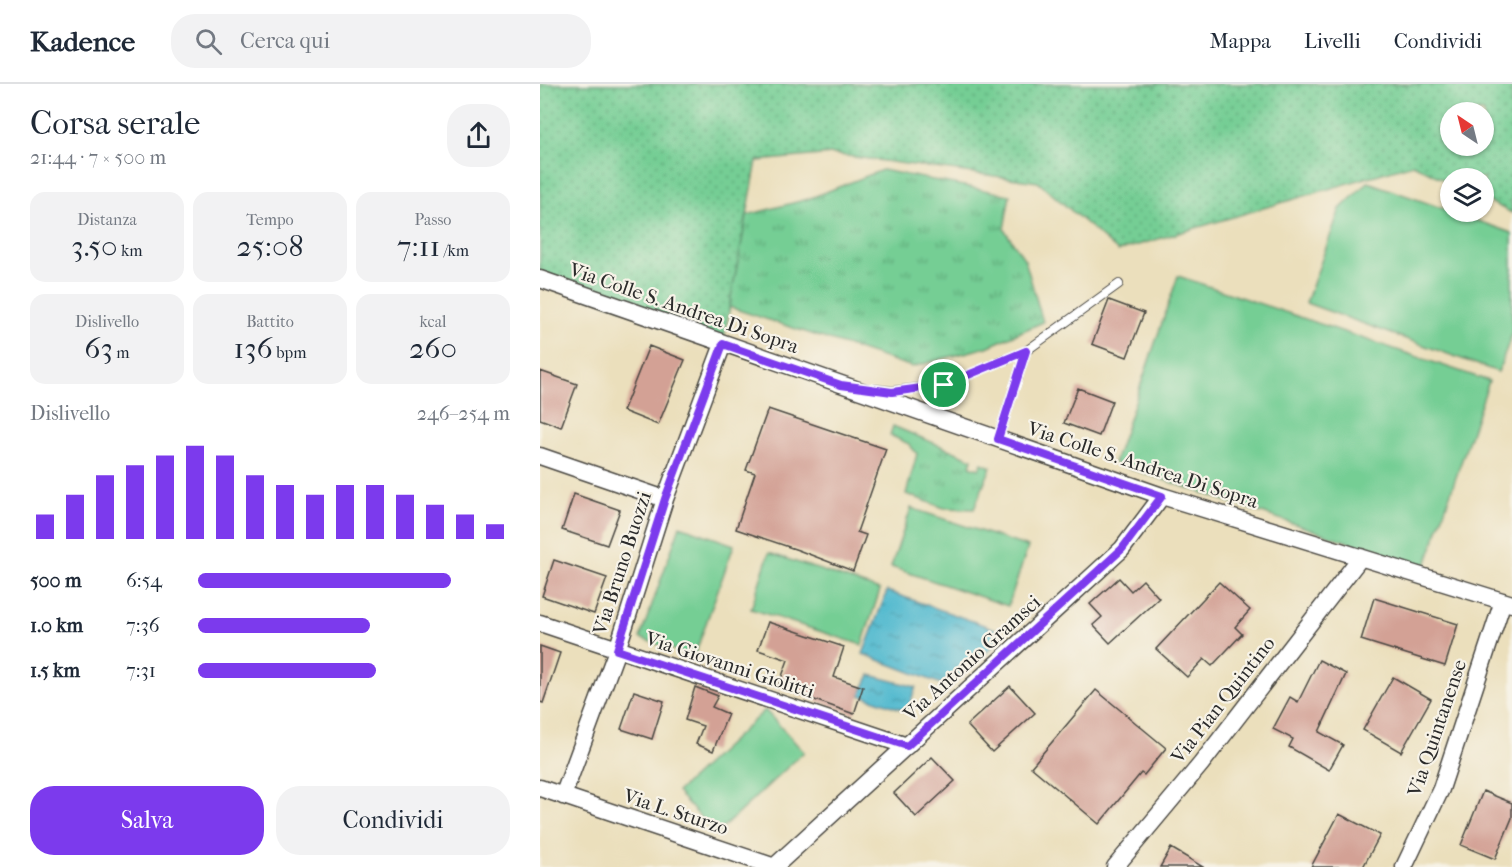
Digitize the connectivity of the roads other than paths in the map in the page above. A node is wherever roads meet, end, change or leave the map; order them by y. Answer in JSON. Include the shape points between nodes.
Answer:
{"nodes":[{"id":1,"x":540,"y":279,"type":"edge"},
{"id":2,"x":1119,"y":284,"type":"dead end"},
{"id":3,"x":723,"y":344,"type":"junction"},
{"id":4,"x":1026,"y":351,"type":"junction"},
{"id":5,"x":841,"y":385,"type":"junction"},
{"id":6,"x":998,"y":439,"type":"junction"},
{"id":7,"x":540,"y":456,"type":"edge"},
{"id":8,"x":1162,"y":496,"type":"junction"},
{"id":9,"x":665,"y":499,"type":"junction"},
{"id":10,"x":1361,"y":557,"type":"junction"},
{"id":11,"x":1508,"y":602,"type":"edge"},
{"id":12,"x":540,"y":623,"type":"edge"},
{"id":13,"x":617,"y":650,"type":"junction"},
{"id":14,"x":907,"y":746,"type":"junction"},
{"id":15,"x":540,"y":788,"type":"edge"},
{"id":16,"x":563,"y":796,"type":"junction"},
{"id":17,"x":775,"y":867,"type":"edge"},
{"id":18,"x":1115,"y":867,"type":"edge"},
{"id":19,"x":1404,"y":867,"type":"edge"}],
"edges":[{"from":1,"to":3,"type":"street","name":"Via Colle S. Andrea Di Sopra"},
{"from":2,"to":4,"type":"lane"},
{"from":3,"to":5,"type":"street","name":"Via Colle S. Andrea Di Sopra"},
{"from":3,"to":9,"type":"street","name":"Via Bruno Buozzi"},
{"from":4,"to":5,"type":"lane","via":[[944,385],[892,392]]},
{"from":4,"to":6,"type":"lane"},
{"from":5,"to":6,"type":"street","name":"Via Colle S. Andrea Di Sopra"},
{"from":6,"to":8,"type":"street","name":"Via Colle S. Andrea Di Sopra"},
{"from":7,"to":9,"type":"street"},
{"from":8,"to":10,"type":"street","name":"Via Colle S. Andrea Di Sopra"},
{"from":8,"to":14,"type":"street","name":"Via Antonio Gramsci","via":[[1122,549]]},
{"from":9,"to":13,"type":"street","name":"Via Bruno Buozzi"},
{"from":10,"to":11,"type":"street","name":"Via Colle S. Andrea Di Sopra"},
{"from":10,"to":18,"type":"street","name":"Via Pian Quintino","via":[[1201,764]]},
{"from":11,"to":19,"type":"street","name":"Via Quintanense","via":[[1441,789]]},
{"from":12,"to":13,"type":"street","name":"Via Giovanni Giolitti"},
{"from":13,"to":14,"type":"street","name":"Via Giovanni Giolitti"},
{"from":13,"to":16,"type":"street","name":"Via Bruno Buozzi"},
{"from":14,"to":17,"type":"street","name":"Via Antonio Gramsci"},
{"from":15,"to":16,"type":"street","name":"Via L. Sturzo"},
{"from":16,"to":17,"type":"street","name":"Via L. Sturzo"}]}
